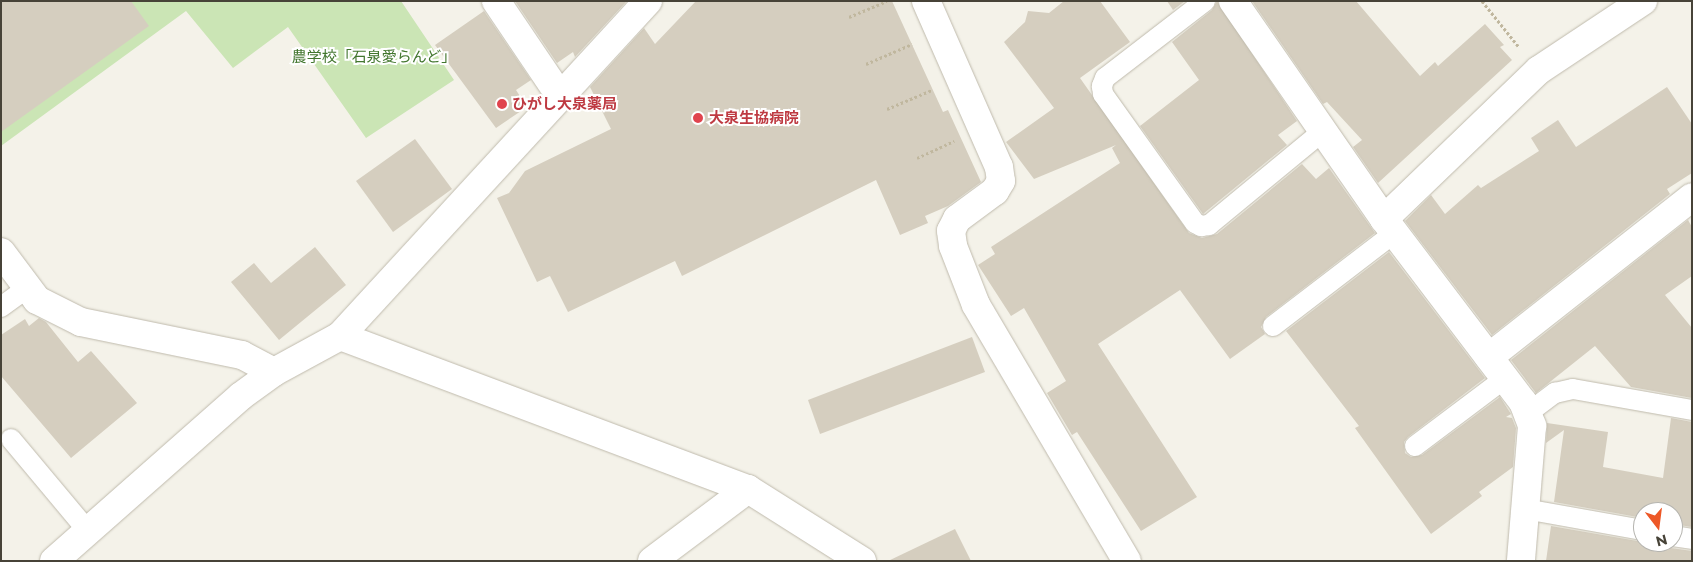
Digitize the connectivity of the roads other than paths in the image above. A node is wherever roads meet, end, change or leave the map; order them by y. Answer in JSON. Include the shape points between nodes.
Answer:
{"nodes":[{"id":1,"x":496,"y":1,"type":"edge"},
{"id":2,"x":648,"y":1,"type":"edge"},
{"id":3,"x":926,"y":1,"type":"edge"},
{"id":4,"x":1205,"y":1,"type":"edge"},
{"id":5,"x":1233,"y":1,"type":"edge"},
{"id":6,"x":1643,"y":1,"type":"edge"},
{"id":7,"x":560,"y":96,"type":"junction"},
{"id":8,"x":1322,"y":131,"type":"junction"},
{"id":9,"x":1692,"y":197,"type":"edge"},
{"id":10,"x":1389,"y":226,"type":"junction"},
{"id":11,"x":1,"y":252,"type":"edge"},
{"id":12,"x":27,"y":288,"type":"junction"},
{"id":13,"x":1,"y":307,"type":"edge"},
{"id":14,"x":1273,"y":326,"type":"dead end"},
{"id":15,"x":340,"y":336,"type":"junction"},
{"id":16,"x":1496,"y":368,"type":"junction"},
{"id":17,"x":274,"y":372,"type":"junction"},
{"id":18,"x":1692,"y":410,"type":"edge"},
{"id":19,"x":1528,"y":413,"type":"junction"},
{"id":20,"x":11,"y":439,"type":"dead end"},
{"id":21,"x":1415,"y":446,"type":"dead end"},
{"id":22,"x":748,"y":490,"type":"junction"},
{"id":23,"x":1525,"y":509,"type":"junction"},
{"id":24,"x":1633,"y":528,"type":"edge"},
{"id":25,"x":88,"y":531,"type":"junction"},
{"id":26,"x":54,"y":561,"type":"edge"},
{"id":27,"x":652,"y":561,"type":"edge"},
{"id":28,"x":862,"y":561,"type":"edge"},
{"id":29,"x":1127,"y":561,"type":"edge"},
{"id":30,"x":1520,"y":561,"type":"edge"}],
"edges":[{"from":1,"to":7,"type":"street"},
{"from":2,"to":7,"type":"street"},
{"from":3,"to":29,"type":"street","via":[[999,167],[1001,181],[995,191],[957,219],[951,231],[953,246],[976,305]]},
{"from":4,"to":8,"type":"lane","via":[[1105,78],[1102,86],[1103,94],[1195,223],[1208,225]]},
{"from":5,"to":8,"type":"street"},
{"from":6,"to":10,"type":"street","via":[[1539,70]]},
{"from":7,"to":15,"type":"street"},
{"from":8,"to":10,"type":"street"},
{"from":9,"to":16,"type":"street"},
{"from":10,"to":14,"type":"lane"},
{"from":10,"to":16,"type":"street"},
{"from":11,"to":12,"type":"street"},
{"from":12,"to":13,"type":"lane"},
{"from":12,"to":17,"type":"street","via":[[37,300],[81,322],[242,355]]},
{"from":15,"to":17,"type":"street"},
{"from":15,"to":22,"type":"street"},
{"from":16,"to":19,"type":"street"},
{"from":16,"to":21,"type":"lane"},
{"from":17,"to":25,"type":"street","via":[[241,396]]},
{"from":18,"to":19,"type":"lane","via":[[1572,389],[1555,393]]},
{"from":19,"to":23,"type":"street","via":[[1532,426]]},
{"from":20,"to":25,"type":"lane"},
{"from":22,"to":27,"type":"street"},
{"from":22,"to":28,"type":"street"},
{"from":23,"to":24,"type":"lane"},
{"from":23,"to":30,"type":"street"},
{"from":25,"to":26,"type":"street"}]}
